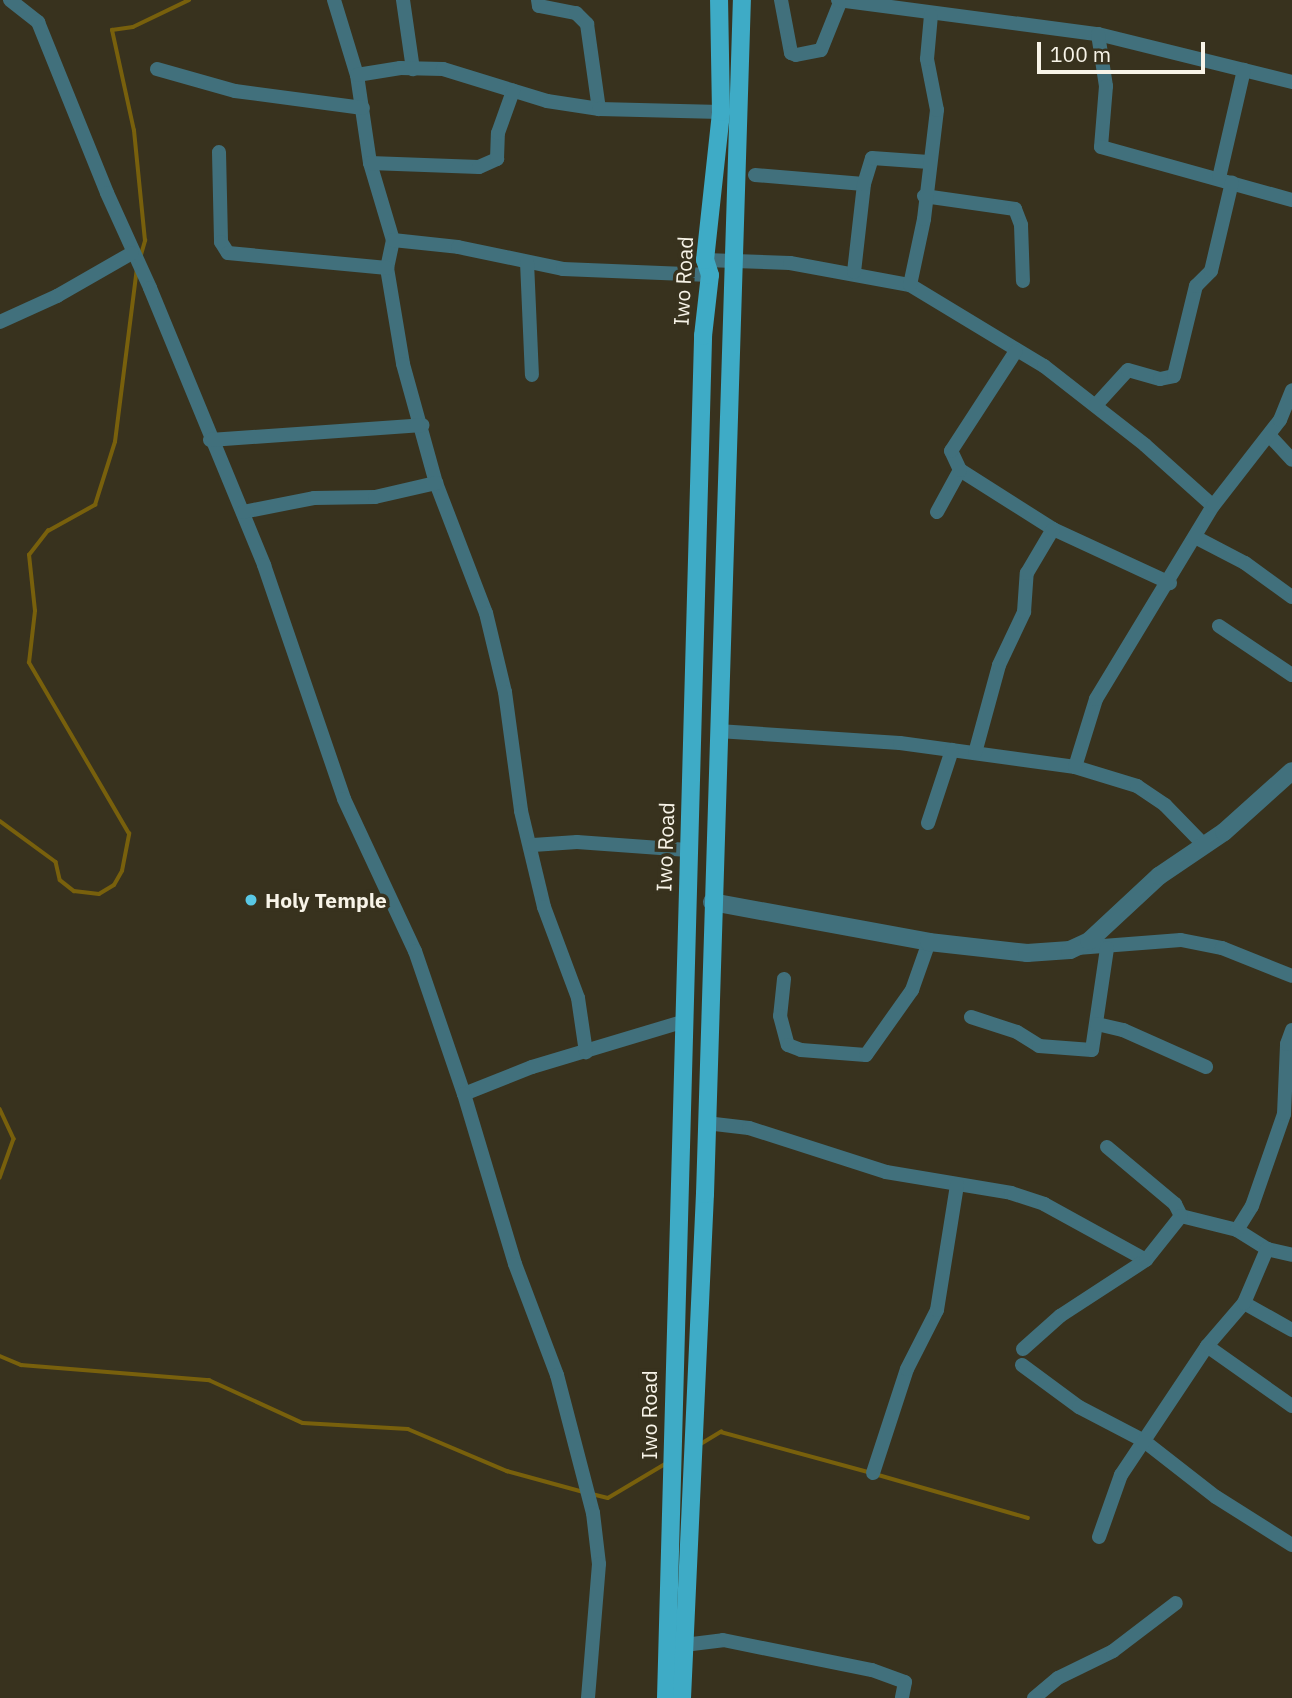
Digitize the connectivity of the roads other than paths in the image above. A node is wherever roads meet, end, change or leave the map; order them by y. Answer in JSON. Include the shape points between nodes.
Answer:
{"nodes":[{"id":1,"x":10,"y":0,"type":"edge"},
{"id":2,"x":334,"y":0,"type":"edge"},
{"id":3,"x":403,"y":0,"type":"edge"},
{"id":4,"x":538,"y":0,"type":"edge"},
{"id":5,"x":719,"y":0,"type":"edge"},
{"id":6,"x":742,"y":0,"type":"edge"},
{"id":7,"x":780,"y":0,"type":"edge"},
{"id":8,"x":839,"y":0,"type":"edge"},
{"id":9,"x":932,"y":15,"type":"junction"},
{"id":10,"x":1098,"y":34,"type":"junction"},
{"id":11,"x":157,"y":69,"type":"dead end"},
{"id":12,"x":413,"y":69,"type":"junction"},
{"id":13,"x":1244,"y":70,"type":"junction"},
{"id":14,"x":357,"y":75,"type":"junction"},
{"id":15,"x":1292,"y":82,"type":"edge"},
{"id":16,"x":513,"y":92,"type":"junction"},
{"id":17,"x":363,"y":108,"type":"junction"},
{"id":18,"x":599,"y":109,"type":"junction"},
{"id":19,"x":721,"y":112,"type":"junction"},
{"id":20,"x":219,"y":152,"type":"dead end"},
{"id":21,"x":929,"y":162,"type":"junction"},
{"id":22,"x":370,"y":163,"type":"junction"},
{"id":23,"x":755,"y":175,"type":"dead end"},
{"id":24,"x":1225,"y":180,"type":"junction"},
{"id":25,"x":864,"y":184,"type":"junction"},
{"id":26,"x":924,"y":196,"type":"junction"},
{"id":27,"x":1292,"y":200,"type":"edge"},
{"id":28,"x":393,"y":240,"type":"junction"},
{"id":29,"x":132,"y":254,"type":"junction"},
{"id":30,"x":732,"y":261,"type":"junction"},
{"id":31,"x":527,"y":262,"type":"junction"},
{"id":32,"x":387,"y":268,"type":"junction"},
{"id":33,"x":708,"y":268,"type":"junction"},
{"id":34,"x":854,"y":272,"type":"junction"},
{"id":35,"x":1023,"y":281,"type":"dead end"},
{"id":36,"x":910,"y":285,"type":"junction"},
{"id":37,"x":0,"y":321,"type":"edge"},
{"id":38,"x":1016,"y":351,"type":"junction"},
{"id":39,"x":532,"y":375,"type":"dead end"},
{"id":40,"x":1292,"y":390,"type":"edge"},
{"id":41,"x":1096,"y":405,"type":"junction"},
{"id":42,"x":422,"y":425,"type":"junction"},
{"id":43,"x":1269,"y":435,"type":"junction"},
{"id":44,"x":210,"y":440,"type":"junction"},
{"id":45,"x":1292,"y":460,"type":"edge"},
{"id":46,"x":960,"y":470,"type":"junction"},
{"id":47,"x":436,"y":483,"type":"junction"},
{"id":48,"x":1213,"y":506,"type":"junction"},
{"id":49,"x":243,"y":512,"type":"junction"},
{"id":50,"x":937,"y":512,"type":"dead end"},
{"id":51,"x":1053,"y":529,"type":"junction"},
{"id":52,"x":1195,"y":537,"type":"junction"},
{"id":53,"x":1170,"y":583,"type":"junction"},
{"id":54,"x":1292,"y":597,"type":"edge"},
{"id":55,"x":1219,"y":626,"type":"dead end"},
{"id":56,"x":1292,"y":675,"type":"edge"},
{"id":57,"x":718,"y":731,"type":"junction"},
{"id":58,"x":952,"y":750,"type":"junction"},
{"id":59,"x":975,"y":753,"type":"junction"},
{"id":60,"x":1075,"y":767,"type":"junction"},
{"id":61,"x":1292,"y":771,"type":"edge"},
{"id":62,"x":928,"y":823,"type":"dead end"},
{"id":63,"x":533,"y":845,"type":"junction"},
{"id":64,"x":1204,"y":845,"type":"junction"},
{"id":65,"x":688,"y":850,"type":"junction"},
{"id":66,"x":712,"y":902,"type":"junction"},
{"id":67,"x":929,"y":942,"type":"junction"},
{"id":68,"x":1077,"y":948,"type":"junction"},
{"id":69,"x":1107,"y":948,"type":"junction"},
{"id":70,"x":1292,"y":976,"type":"edge"},
{"id":71,"x":784,"y":979,"type":"dead end"},
{"id":72,"x":971,"y":1017,"type":"dead end"},
{"id":73,"x":682,"y":1022,"type":"junction"},
{"id":74,"x":1097,"y":1024,"type":"junction"},
{"id":75,"x":1292,"y":1030,"type":"edge"},
{"id":76,"x":586,"y":1052,"type":"junction"},
{"id":77,"x":1206,"y":1067,"type":"dead end"},
{"id":78,"x":464,"y":1094,"type":"junction"},
{"id":79,"x":706,"y":1123,"type":"junction"},
{"id":80,"x":1107,"y":1147,"type":"dead end"},
{"id":81,"x":957,"y":1185,"type":"junction"},
{"id":82,"x":1181,"y":1216,"type":"junction"},
{"id":83,"x":1237,"y":1230,"type":"junction"},
{"id":84,"x":1268,"y":1249,"type":"junction"},
{"id":85,"x":1292,"y":1255,"type":"edge"},
{"id":86,"x":1146,"y":1260,"type":"junction"},
{"id":87,"x":1244,"y":1303,"type":"junction"},
{"id":88,"x":1292,"y":1330,"type":"edge"},
{"id":89,"x":1207,"y":1346,"type":"junction"},
{"id":90,"x":1023,"y":1349,"type":"dead end"},
{"id":91,"x":1022,"y":1365,"type":"dead end"},
{"id":92,"x":1292,"y":1406,"type":"edge"},
{"id":93,"x":1144,"y":1441,"type":"junction"},
{"id":94,"x":873,"y":1473,"type":"dead end"},
{"id":95,"x":1099,"y":1537,"type":"dead end"},
{"id":96,"x":1292,"y":1545,"type":"edge"},
{"id":97,"x":1176,"y":1603,"type":"dead end"},
{"id":98,"x":684,"y":1645,"type":"junction"},
{"id":99,"x":588,"y":1698,"type":"edge"},
{"id":100,"x":666,"y":1698,"type":"edge"},
{"id":101,"x":682,"y":1698,"type":"edge"},
{"id":102,"x":902,"y":1698,"type":"edge"},
{"id":103,"x":1034,"y":1698,"type":"edge"}],
"edges":[{"from":1,"to":29,"type":"street","via":[[38,22]]},
{"from":2,"to":14,"type":"street"},
{"from":3,"to":12,"type":"street"},
{"from":4,"to":18,"type":"street","via":[[539,6],[576,13],[587,24]]},
{"from":5,"to":19,"type":"main road","name":"Iwo Road"},
{"from":6,"to":30,"type":"main road","name":"Iwo Road"},
{"from":7,"to":8,"type":"street","via":[[791,53],[796,55],[821,50]]},
{"from":8,"to":9,"type":"street"},
{"from":9,"to":10,"type":"street"},
{"from":9,"to":21,"type":"street","via":[[927,59],[936,110]]},
{"from":10,"to":13,"type":"street"},
{"from":10,"to":24,"type":"street","via":[[1106,86],[1101,147]]},
{"from":11,"to":17,"type":"street","via":[[235,91]]},
{"from":12,"to":14,"type":"street","via":[[376,69]]},
{"from":12,"to":16,"type":"street","via":[[467,74]]},
{"from":13,"to":15,"type":"street"},
{"from":13,"to":24,"type":"street"},
{"from":14,"to":17,"type":"street"},
{"from":16,"to":18,"type":"street"},
{"from":16,"to":22,"type":"street","via":[[498,132],[497,159],[479,167]]},
{"from":17,"to":22,"type":"street"},
{"from":18,"to":19,"type":"street"},
{"from":19,"to":33,"type":"main road","name":"Iwo Road"},
{"from":20,"to":32,"type":"street","via":[[221,242],[228,253]]},
{"from":21,"to":25,"type":"street","via":[[875,157]]},
{"from":21,"to":26,"type":"street"},
{"from":22,"to":28,"type":"street"},
{"from":23,"to":25,"type":"street"},
{"from":24,"to":27,"type":"street"},
{"from":24,"to":41,"type":"street","via":[[1211,271],[1196,286],[1174,376],[1160,379],[1128,370]]},
{"from":25,"to":34,"type":"street"},
{"from":26,"to":35,"type":"street","via":[[1015,209],[1021,225]]},
{"from":26,"to":36,"type":"street"},
{"from":28,"to":31,"type":"street","via":[[458,247]]},
{"from":28,"to":32,"type":"street"},
{"from":29,"to":37,"type":"street","via":[[57,296]]},
{"from":29,"to":44,"type":"street"},
{"from":30,"to":33,"type":"street"},
{"from":30,"to":34,"type":"street"},
{"from":30,"to":57,"type":"main road","name":"Iwo Road"},
{"from":31,"to":33,"type":"street","via":[[564,269]]},
{"from":31,"to":39,"type":"street"},
{"from":32,"to":42,"type":"street","via":[[403,364]]},
{"from":33,"to":65,"type":"main road","name":"Iwo Road"},
{"from":34,"to":36,"type":"street"},
{"from":36,"to":38,"type":"street"},
{"from":38,"to":41,"type":"street"},
{"from":38,"to":46,"type":"street","via":[[951,451]]},
{"from":40,"to":43,"type":"street"},
{"from":41,"to":48,"type":"street"},
{"from":42,"to":44,"type":"street"},
{"from":42,"to":47,"type":"street"},
{"from":43,"to":45,"type":"street"},
{"from":43,"to":48,"type":"street"},
{"from":44,"to":49,"type":"street"},
{"from":46,"to":50,"type":"street"},
{"from":46,"to":51,"type":"street"},
{"from":47,"to":49,"type":"street","via":[[375,497],[314,498]]},
{"from":47,"to":63,"type":"street","via":[[485,612],[505,692],[512,770]]},
{"from":48,"to":52,"type":"street"},
{"from":49,"to":78,"type":"street","via":[[344,799],[415,951]]},
{"from":51,"to":53,"type":"street"},
{"from":51,"to":59,"type":"street","via":[[1027,573],[1026,605],[999,665]]},
{"from":52,"to":53,"type":"street"},
{"from":52,"to":54,"type":"street"},
{"from":53,"to":60,"type":"street","via":[[1096,699]]},
{"from":55,"to":56,"type":"street"},
{"from":57,"to":58,"type":"street"},
{"from":57,"to":66,"type":"main road","name":"Iwo Road"},
{"from":58,"to":59,"type":"street"},
{"from":58,"to":62,"type":"street"},
{"from":59,"to":60,"type":"street"},
{"from":60,"to":64,"type":"street","via":[[1137,786],[1165,805]]},
{"from":61,"to":64,"type":"street"},
{"from":63,"to":65,"type":"street","via":[[577,842]]},
{"from":63,"to":76,"type":"street","via":[[544,907],[578,998]]},
{"from":64,"to":68,"type":"street","via":[[1159,876]]},
{"from":65,"to":73,"type":"main road","name":"Iwo Road"},
{"from":66,"to":67,"type":"street"},
{"from":66,"to":79,"type":"main road","name":"Iwo Road"},
{"from":67,"to":68,"type":"street","via":[[1027,953]]},
{"from":67,"to":71,"type":"street","via":[[912,990],[866,1055],[788,1045],[780,1016]]},
{"from":68,"to":69,"type":"street"},
{"from":69,"to":70,"type":"street","via":[[1181,940],[1222,948]]},
{"from":69,"to":74,"type":"street"},
{"from":72,"to":74,"type":"street","via":[[1017,1032],[1039,1046],[1065,1050],[1092,1050]]},
{"from":73,"to":76,"type":"street"},
{"from":73,"to":100,"type":"main road","name":"Iwo Road"},
{"from":74,"to":77,"type":"street","via":[[1123,1030]]},
{"from":75,"to":83,"type":"street","via":[[1287,1044],[1284,1114],[1252,1206]]},
{"from":76,"to":78,"type":"street"},
{"from":78,"to":99,"type":"street","via":[[516,1264],[557,1375],[593,1513],[598,1564]]},
{"from":79,"to":81,"type":"street","via":[[749,1128],[886,1172]]},
{"from":79,"to":98,"type":"main road","name":"Iwo Road","via":[[696,1444],[690,1464]]},
{"from":80,"to":82,"type":"street","via":[[1175,1203]]},
{"from":81,"to":86,"type":"street","via":[[1011,1193],[1044,1204]]},
{"from":81,"to":94,"type":"street","via":[[937,1310],[907,1369]]},
{"from":82,"to":83,"type":"street"},
{"from":82,"to":86,"type":"street"},
{"from":83,"to":84,"type":"street"},
{"from":84,"to":85,"type":"street"},
{"from":84,"to":87,"type":"street"},
{"from":86,"to":90,"type":"street","via":[[1060,1316]]},
{"from":87,"to":88,"type":"street"},
{"from":87,"to":89,"type":"street"},
{"from":89,"to":92,"type":"street"},
{"from":89,"to":93,"type":"street"},
{"from":91,"to":93,"type":"street","via":[[1079,1407]]},
{"from":93,"to":95,"type":"street","via":[[1121,1475]]},
{"from":93,"to":96,"type":"street","via":[[1216,1497]]},
{"from":97,"to":103,"type":"street","via":[[1113,1651],[1058,1678]]},
{"from":98,"to":101,"type":"main road","name":"Iwo Road"},
{"from":98,"to":102,"type":"street","via":[[723,1640],[872,1670],[905,1682]]}]}
